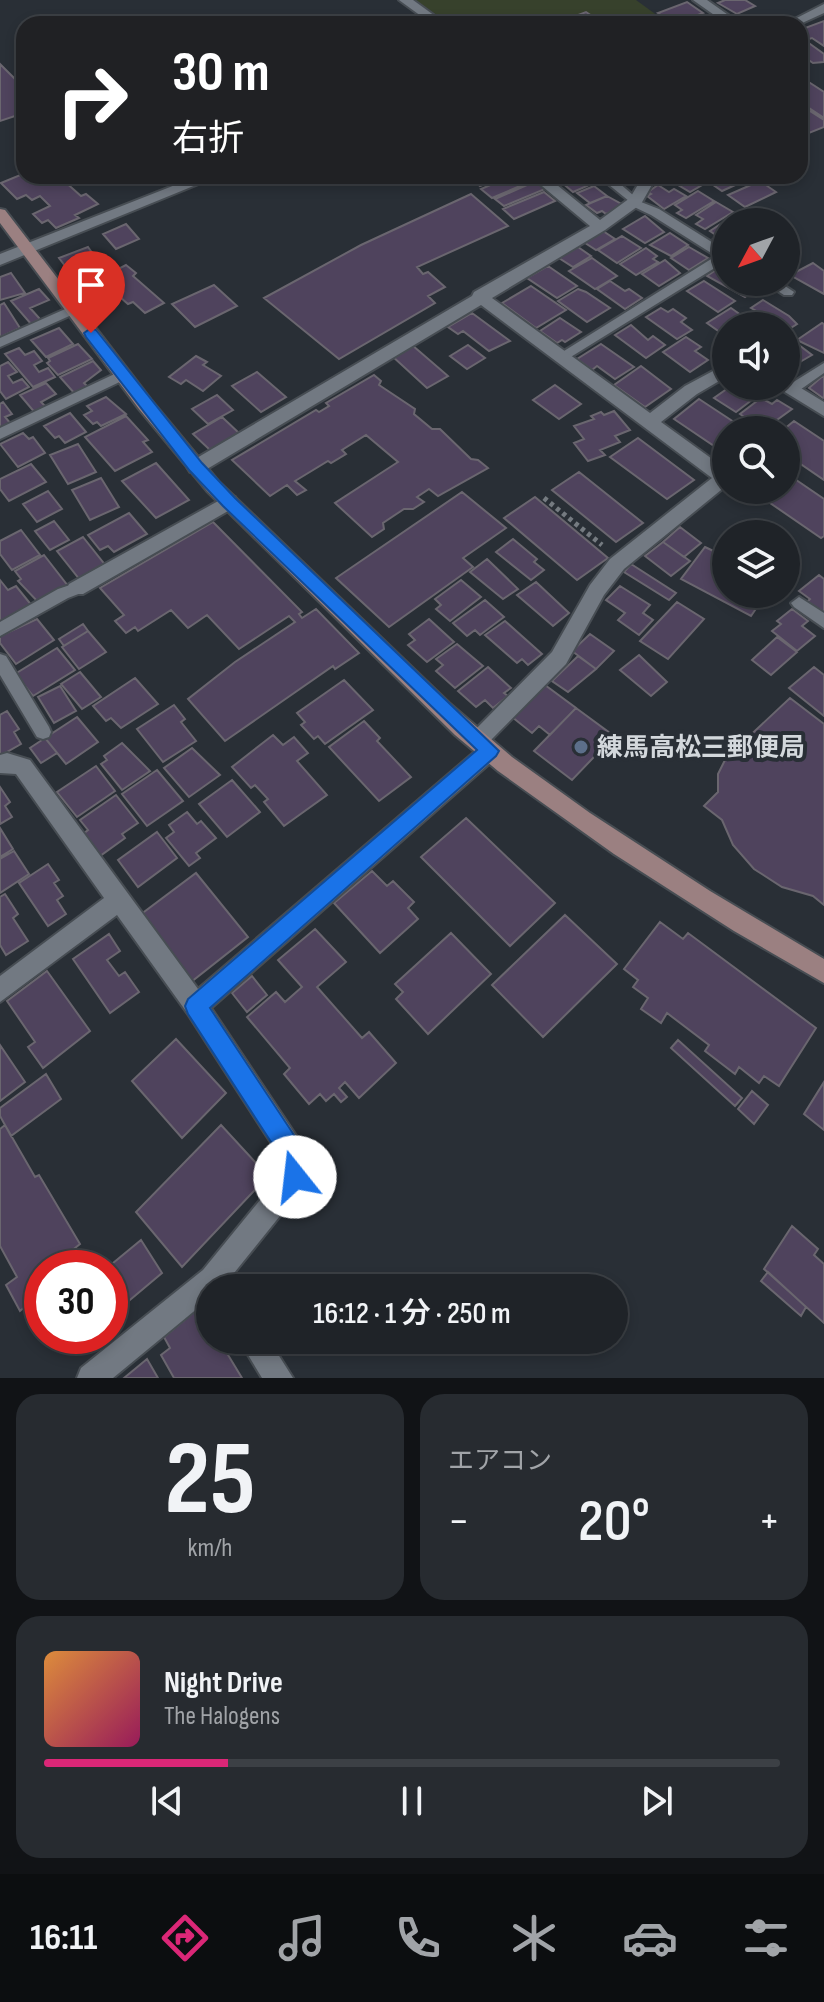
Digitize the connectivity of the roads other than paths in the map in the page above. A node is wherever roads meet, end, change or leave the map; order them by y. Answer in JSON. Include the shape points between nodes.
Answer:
{"nodes":[{"id":1,"x":405,"y":0,"type":"edge"},
{"id":2,"x":699,"y":0,"type":"edge"},
{"id":3,"x":428,"y":16,"type":"edge"},
{"id":4,"x":723,"y":16,"type":"edge"},
{"id":5,"x":191,"y":184,"type":"edge"},
{"id":6,"x":547,"y":184,"type":"edge"},
{"id":7,"x":614,"y":184,"type":"edge"},
{"id":8,"x":645,"y":184,"type":"edge"},
{"id":9,"x":635,"y":202,"type":"junction"},
{"id":10,"x":0,"y":213,"type":"edge"},
{"id":11,"x":600,"y":227,"type":"junction"},
{"id":12,"x":712,"y":247,"type":"edge"},
{"id":13,"x":27,"y":248,"type":"junction"},
{"id":14,"x":0,"y":260,"type":"edge"},
{"id":15,"x":712,"y":265,"type":"edge"},
{"id":16,"x":479,"y":296,"type":"junction"},
{"id":17,"x":72,"y":310,"type":"junction"},
{"id":18,"x":0,"y":343,"type":"edge"},
{"id":19,"x":561,"y":359,"type":"junction"},
{"id":20,"x":824,"y":367,"type":"edge"},
{"id":21,"x":123,"y":375,"type":"junction"},
{"id":22,"x":712,"y":378,"type":"edge"},
{"id":23,"x":800,"y":381,"type":"edge"},
{"id":24,"x":800,"y":394,"type":"edge"},
{"id":25,"x":824,"y":410,"type":"edge"},
{"id":26,"x":650,"y":422,"type":"junction"},
{"id":27,"x":0,"y":434,"type":"edge"},
{"id":28,"x":196,"y":467,"type":"junction"},
{"id":29,"x":229,"y":502,"type":"junction"},
{"id":30,"x":76,"y":589,"type":"joint"},
{"id":31,"x":800,"y":604,"type":"edge"},
{"id":32,"x":824,"y":622,"type":"edge"},
{"id":33,"x":0,"y":630,"type":"edge"},
{"id":34,"x":0,"y":661,"type":"edge"},
{"id":35,"x":43,"y":732,"type":"dead end"},
{"id":36,"x":484,"y":745,"type":"junction"},
{"id":37,"x":0,"y":764,"type":"edge"},
{"id":38,"x":119,"y":900,"type":"junction"},
{"id":39,"x":824,"y":972,"type":"edge"},
{"id":40,"x":0,"y":990,"type":"edge"},
{"id":41,"x":196,"y":1006,"type":"junction"},
{"id":42,"x":222,"y":1274,"type":"edge"},
{"id":43,"x":196,"y":1298,"type":"edge"},
{"id":44,"x":263,"y":1354,"type":"edge"},
{"id":45,"x":91,"y":1378,"type":"edge"},
{"id":46,"x":279,"y":1378,"type":"edge"}],
"edges":[{"from":1,"to":3,"type":"street"},
{"from":2,"to":4,"type":"street"},
{"from":5,"to":13,"type":"street"},
{"from":6,"to":11,"type":"street"},
{"from":7,"to":9,"type":"lane"},
{"from":8,"to":9,"type":"street"},
{"from":9,"to":11,"type":"street"},
{"from":9,"to":12,"type":"lane"},
{"from":10,"to":13,"type":"main road"},
{"from":11,"to":16,"type":"street"},
{"from":13,"to":14,"type":"street"},
{"from":13,"to":17,"type":"main road"},
{"from":15,"to":19,"type":"lane"},
{"from":16,"to":19,"type":"street"},
{"from":16,"to":28,"type":"street"},
{"from":17,"to":18,"type":"lane"},
{"from":17,"to":21,"type":"main road"},
{"from":19,"to":26,"type":"street"},
{"from":20,"to":23,"type":"lane"},
{"from":21,"to":27,"type":"lane"},
{"from":21,"to":28,"type":"main road"},
{"from":22,"to":26,"type":"street"},
{"from":24,"to":25,"type":"street"},
{"from":26,"to":36,"type":"street","via":[[724,477],[622,560],[597,590],[559,658]]},
{"from":28,"to":29,"type":"main road"},
{"from":29,"to":30,"type":"street"},
{"from":29,"to":36,"type":"main road"},
{"from":30,"to":33,"type":"lane"},
{"from":31,"to":32,"type":"lane"},
{"from":34,"to":35,"type":"lane"},
{"from":36,"to":39,"type":"main road","via":[[662,872]]},
{"from":36,"to":41,"type":"street"},
{"from":37,"to":38,"type":"street","via":[[23,767]]},
{"from":38,"to":40,"type":"street"},
{"from":38,"to":41,"type":"street"},
{"from":41,"to":42,"type":"street","via":[[294,1155],[295,1177]]},
{"from":43,"to":45,"type":"street"},
{"from":44,"to":46,"type":"street"}]}
